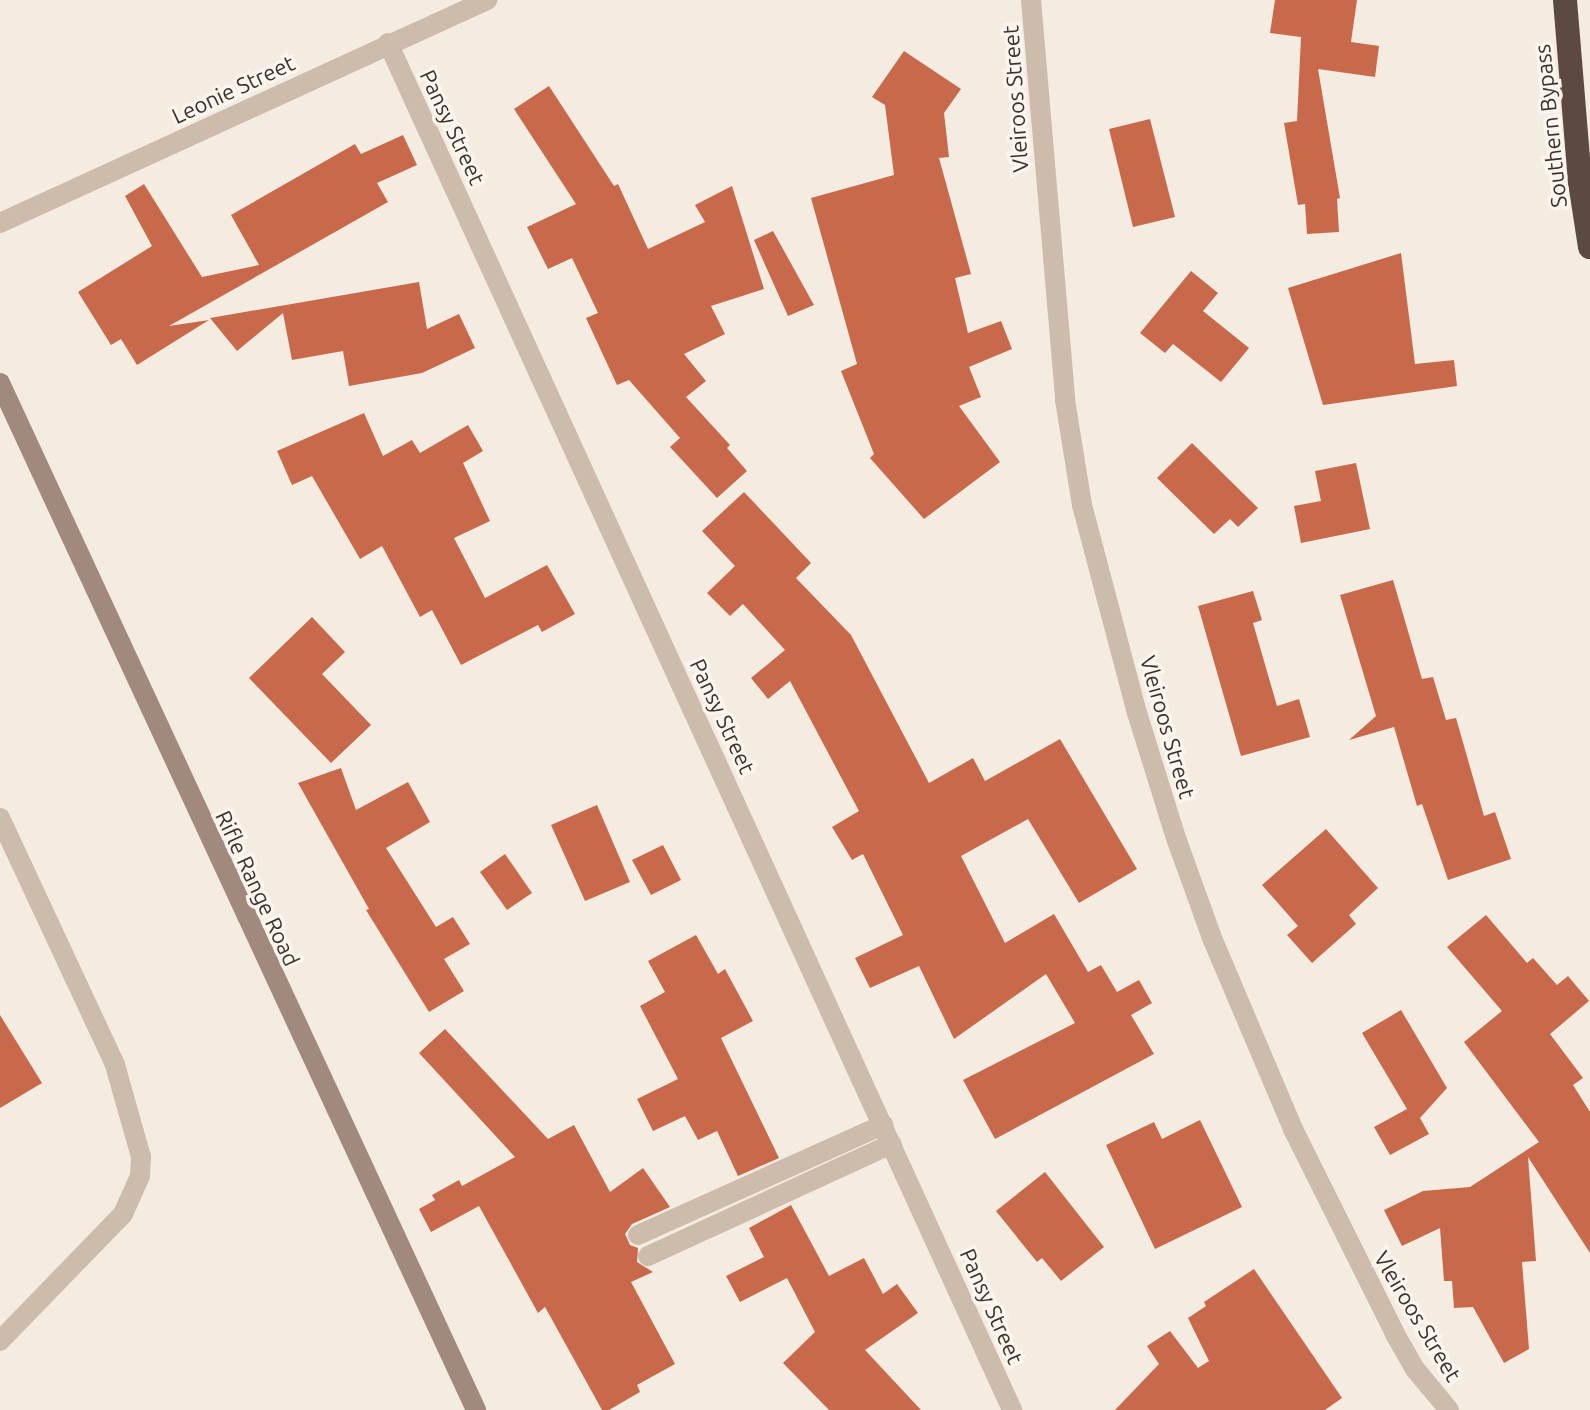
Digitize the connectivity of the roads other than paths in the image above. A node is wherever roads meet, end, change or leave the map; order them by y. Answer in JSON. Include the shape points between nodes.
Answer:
{"nodes":[{"id":1,"x":487,"y":0,"type":"edge"},
{"id":2,"x":1031,"y":0,"type":"edge"},
{"id":3,"x":1565,"y":0,"type":"edge"},
{"id":4,"x":388,"y":43,"type":"junction"},
{"id":5,"x":0,"y":223,"type":"edge"},
{"id":6,"x":1590,"y":247,"type":"edge"},
{"id":7,"x":0,"y":383,"type":"edge"},
{"id":8,"x":0,"y":818,"type":"edge"},
{"id":9,"x":883,"y":1125,"type":"junction"},
{"id":10,"x":892,"y":1144,"type":"junction"},
{"id":11,"x":638,"y":1235,"type":"dead end"},
{"id":12,"x":648,"y":1256,"type":"dead end"},
{"id":13,"x":0,"y":1341,"type":"edge"},
{"id":14,"x":476,"y":1410,"type":"edge"},
{"id":15,"x":1012,"y":1410,"type":"edge"},
{"id":16,"x":1449,"y":1410,"type":"edge"}],
"edges":[{"from":1,"to":4,"type":"street","name":"Leonie Street"},
{"from":2,"to":16,"type":"street","name":"Vleiroos Street","via":[[1065,400],[1082,505],[1137,713],[1212,938],[1294,1131],[1395,1334]]},
{"from":3,"to":6,"type":"highway","name":"Southern Bypass"},
{"from":4,"to":5,"type":"street","name":"Leonie Street"},
{"from":4,"to":9,"type":"street","name":"Pansy Street"},
{"from":7,"to":14,"type":"main road","name":"Rifle Range Road"},
{"from":8,"to":13,"type":"street","via":[[115,1065],[141,1157],[140,1176],[123,1214]]},
{"from":9,"to":10,"type":"street","name":"Pansy Street"},
{"from":9,"to":11,"type":"street"},
{"from":10,"to":12,"type":"street"},
{"from":10,"to":15,"type":"street","name":"Pansy Street"}]}
